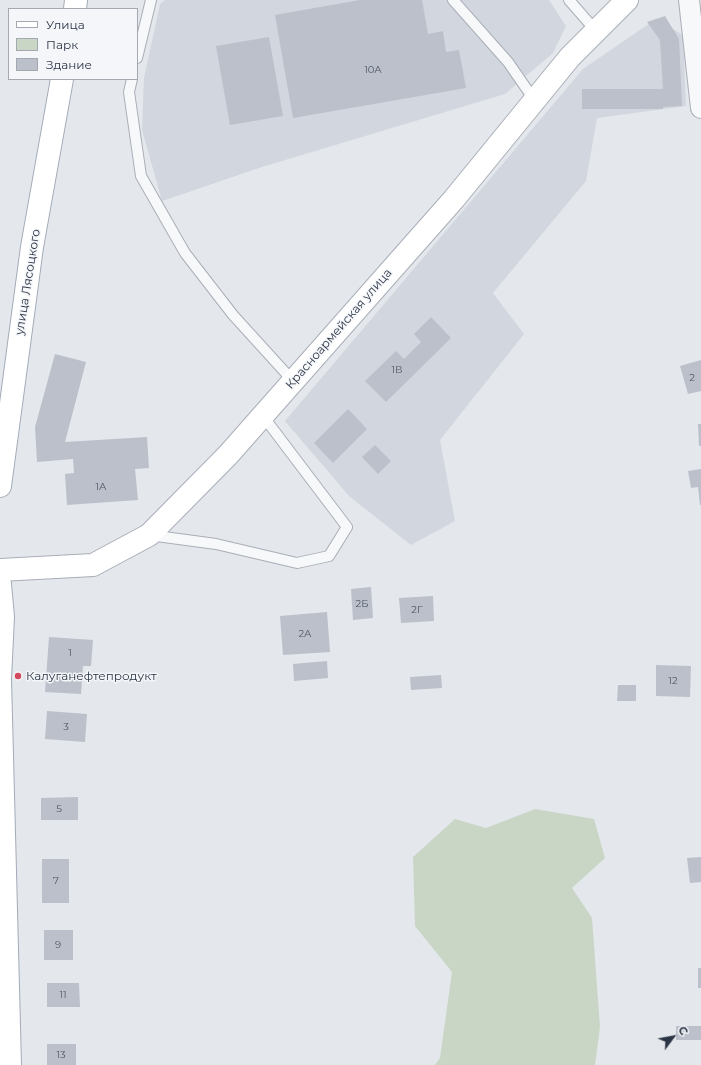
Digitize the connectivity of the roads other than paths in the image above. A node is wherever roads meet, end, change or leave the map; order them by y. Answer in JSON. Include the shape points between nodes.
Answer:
{"nodes":[{"id":1,"x":151,"y":0,"type":"edge"},
{"id":2,"x":454,"y":0,"type":"edge"},
{"id":3,"x":569,"y":0,"type":"edge"},
{"id":4,"x":627,"y":0,"type":"edge"},
{"id":5,"x":689,"y":0,"type":"edge"},
{"id":6,"x":596,"y":31,"type":"junction"},
{"id":7,"x":138,"y":54,"type":"edge"},
{"id":8,"x":62,"y":80,"type":"edge"},
{"id":9,"x":132,"y":80,"type":"edge"},
{"id":10,"x":535,"y":100,"type":"junction"},
{"id":11,"x":701,"y":108,"type":"edge"},
{"id":12,"x":293,"y":382,"type":"junction"},
{"id":13,"x":263,"y":416,"type":"junction"},
{"id":14,"x":0,"y":486,"type":"edge"},
{"id":15,"x":149,"y":535,"type":"junction"},
{"id":16,"x":0,"y":570,"type":"edge"},
{"id":17,"x":0,"y":584,"type":"edge"},
{"id":18,"x":10,"y":1065,"type":"edge"}],
"edges":[{"from":1,"to":7,"type":"lane"},
{"from":2,"to":10,"type":"lane","via":[[508,62]]},
{"from":3,"to":6,"type":"lane"},
{"from":4,"to":6,"type":"main road","name":"Красноармейская улица"},
{"from":5,"to":11,"type":"street"},
{"from":6,"to":10,"type":"main road","name":"Красноармейская улица","via":[[570,57]]},
{"from":8,"to":14,"type":"main road","name":"улица Лясоцкого","via":[[32,247]]},
{"from":9,"to":12,"type":"lane","via":[[129,92],[141,176],[185,254],[232,314]]},
{"from":10,"to":12,"type":"main road","name":"Красноармейская улица","via":[[454,199]]},
{"from":12,"to":13,"type":"main road","name":"Красноармейская улица"},
{"from":13,"to":15,"type":"main road","name":"Красноармейская улица"},
{"from":13,"to":15,"type":"lane","via":[[347,527],[329,556],[297,562],[216,544]]},
{"from":15,"to":16,"type":"main road","name":"Красноармейская улица","via":[[93,565]]},
{"from":17,"to":18,"type":"main road"}]}
